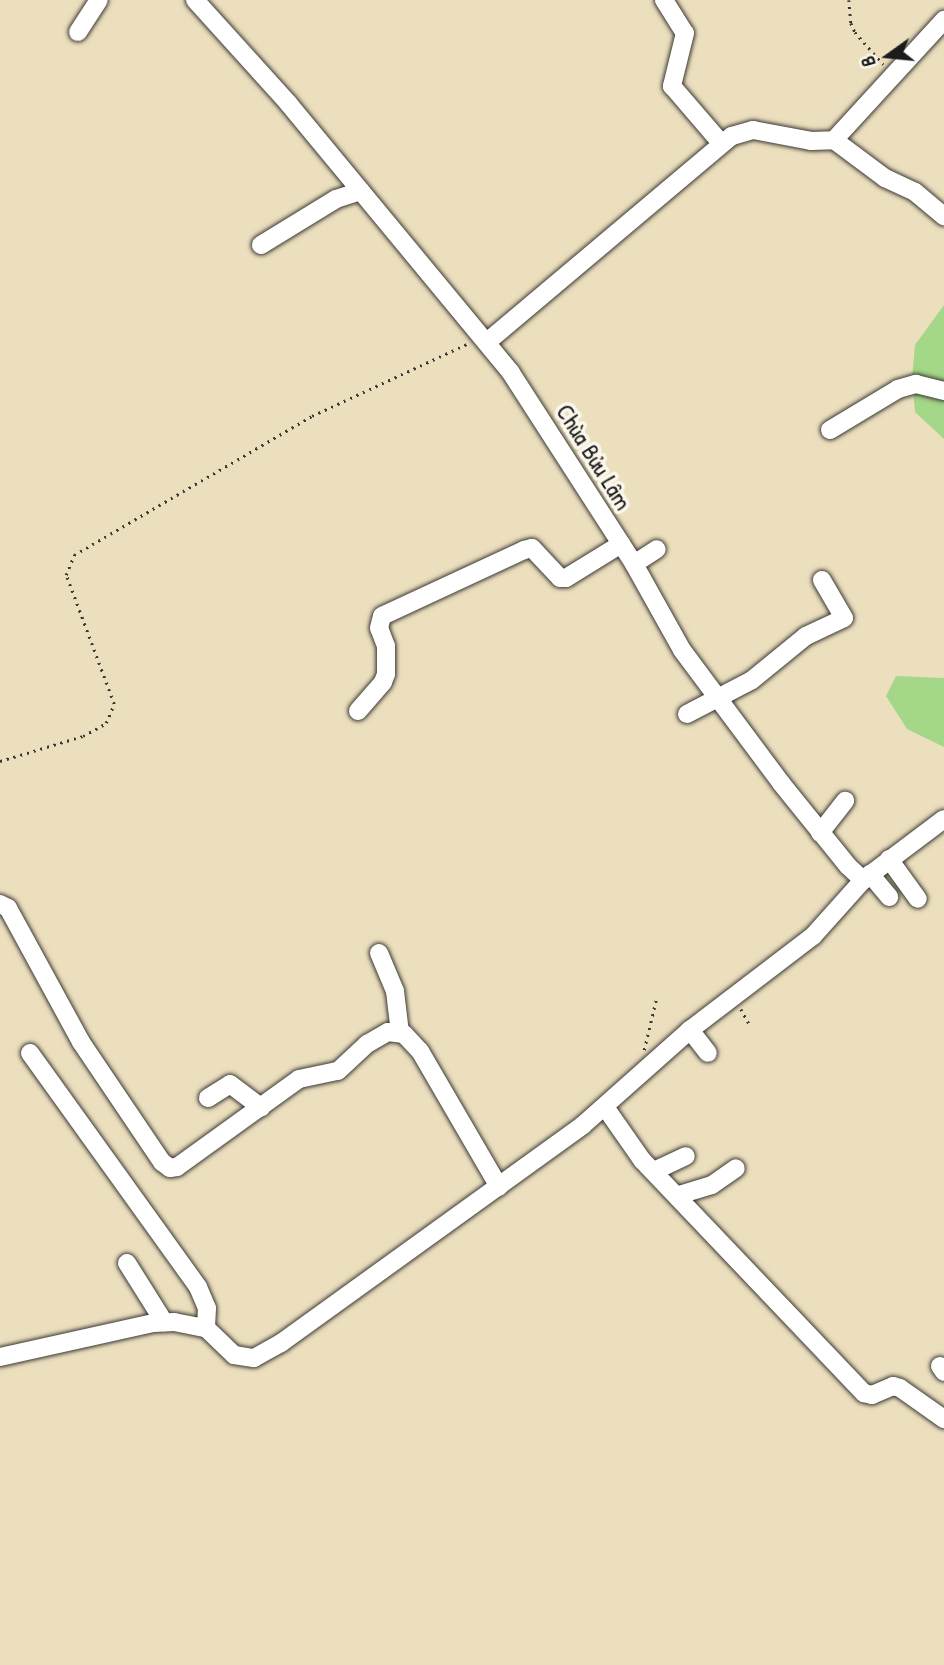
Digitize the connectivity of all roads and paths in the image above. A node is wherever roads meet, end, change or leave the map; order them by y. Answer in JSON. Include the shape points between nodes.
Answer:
{"nodes":[{"id":1,"x":99,"y":0,"type":"edge"},
{"id":2,"x":195,"y":0,"type":"edge"},
{"id":3,"x":664,"y":0,"type":"edge"},
{"id":4,"x":849,"y":0,"type":"edge"},
{"id":5,"x":944,"y":20,"type":"edge"},
{"id":6,"x":78,"y":32,"type":"dead end"},
{"id":7,"x":893,"y":74,"type":"junction"},
{"id":8,"x":834,"y":140,"type":"junction"},
{"id":9,"x":721,"y":143,"type":"junction"},
{"id":10,"x":361,"y":191,"type":"junction"},
{"id":11,"x":944,"y":216,"type":"edge"},
{"id":12,"x":261,"y":245,"type":"dead end"},
{"id":13,"x":485,"y":339,"type":"junction"},
{"id":14,"x":944,"y":391,"type":"edge"},
{"id":15,"x":585,"y":425,"type":"dead end"},
{"id":16,"x":830,"y":430,"type":"dead end"},
{"id":17,"x":558,"y":445,"type":"junction"},
{"id":18,"x":621,"y":544,"type":"junction"},
{"id":19,"x":657,"y":549,"type":"dead end"},
{"id":20,"x":634,"y":564,"type":"junction"},
{"id":21,"x":822,"y":580,"type":"dead end"},
{"id":22,"x":717,"y":696,"type":"junction"},
{"id":23,"x":358,"y":712,"type":"dead end"},
{"id":24,"x":687,"y":714,"type":"dead end"},
{"id":25,"x":0,"y":761,"type":"edge"},
{"id":26,"x":845,"y":801,"type":"dead end"},
{"id":27,"x":944,"y":820,"type":"edge"},
{"id":28,"x":820,"y":834,"type":"junction"},
{"id":29,"x":889,"y":859,"type":"junction"},
{"id":30,"x":866,"y":877,"type":"junction"},
{"id":31,"x":889,"y":897,"type":"dead end"},
{"id":32,"x":918,"y":899,"type":"dead end"},
{"id":33,"x":0,"y":904,"type":"edge"},
{"id":34,"x":379,"y":953,"type":"dead end"},
{"id":35,"x":656,"y":1000,"type":"dead end"},
{"id":36,"x":690,"y":1030,"type":"junction"},
{"id":37,"x":400,"y":1033,"type":"junction"},
{"id":38,"x":30,"y":1053,"type":"dead end"},
{"id":39,"x":708,"y":1053,"type":"dead end"},
{"id":40,"x":638,"y":1074,"type":"junction"},
{"id":41,"x":208,"y":1098,"type":"dead end"},
{"id":42,"x":261,"y":1107,"type":"junction"},
{"id":43,"x":605,"y":1107,"type":"junction"},
{"id":44,"x":686,"y":1156,"type":"dead end"},
{"id":45,"x":736,"y":1168,"type":"dead end"},
{"id":46,"x":654,"y":1171,"type":"junction"},
{"id":47,"x":499,"y":1187,"type":"junction"},
{"id":48,"x":679,"y":1195,"type":"junction"},
{"id":49,"x":127,"y":1264,"type":"dead end"},
{"id":50,"x":164,"y":1322,"type":"junction"},
{"id":51,"x":206,"y":1328,"type":"junction"},
{"id":52,"x":0,"y":1357,"type":"edge"},
{"id":53,"x":944,"y":1419,"type":"edge"}],
"edges":[{"from":1,"to":6,"type":"street"},
{"from":2,"to":10,"type":"street","name":"Chùa Bửu Lâm"},
{"from":3,"to":9,"type":"street","via":[[685,33],[672,86]]},
{"from":4,"to":7,"type":"path","via":[[855,32]]},
{"from":5,"to":7,"type":"street"},
{"from":7,"to":8,"type":"street"},
{"from":8,"to":9,"type":"street","via":[[811,141],[753,130]]},
{"from":8,"to":11,"type":"street"},
{"from":9,"to":13,"type":"street"},
{"from":10,"to":12,"type":"street","via":[[336,199]]},
{"from":10,"to":13,"type":"street","name":"Chùa Bửu Lâm"},
{"from":13,"to":17,"type":"street","name":"Chùa Bửu Lâm"},
{"from":13,"to":25,"type":"path","via":[[312,416],[74,555],[66,575],[114,704],[106,723],[83,736]]},
{"from":14,"to":16,"type":"street","via":[[916,384],[898,388]]},
{"from":15,"to":17,"type":"path"},
{"from":17,"to":18,"type":"street","name":"Chùa Bửu Lâm"},
{"from":18,"to":20,"type":"street","name":"Chùa Bửu Lâm"},
{"from":18,"to":23,"type":"street","via":[[566,578],[532,548],[524,550],[382,616],[379,628],[386,646],[386,674]]},
{"from":19,"to":20,"type":"street"},
{"from":20,"to":22,"type":"street","name":"Chùa Bửu Lâm","via":[[682,650]]},
{"from":21,"to":22,"type":"street","via":[[844,618],[806,636],[752,680]]},
{"from":22,"to":24,"type":"street"},
{"from":22,"to":28,"type":"street","name":"Chùa Bửu Lâm"},
{"from":26,"to":28,"type":"street"},
{"from":27,"to":29,"type":"street"},
{"from":28,"to":30,"type":"street","name":"Chùa Bửu Lâm"},
{"from":29,"to":30,"type":"street"},
{"from":29,"to":32,"type":"street"},
{"from":30,"to":31,"type":"street","name":"Chùa Bửu Lâm"},
{"from":30,"to":36,"type":"street","via":[[813,936]]},
{"from":33,"to":42,"type":"street","via":[[8,908],[81,1042],[162,1162],[177,1167]]},
{"from":34,"to":37,"type":"street","via":[[395,991]]},
{"from":35,"to":40,"type":"path"},
{"from":36,"to":39,"type":"street"},
{"from":36,"to":40,"type":"street"},
{"from":37,"to":42,"type":"street","via":[[388,1032],[367,1044],[331,1074],[299,1079]]},
{"from":37,"to":47,"type":"street","via":[[420,1051]]},
{"from":38,"to":51,"type":"street","via":[[198,1287],[207,1308]]},
{"from":40,"to":43,"type":"street"},
{"from":41,"to":42,"type":"street","via":[[230,1084]]},
{"from":43,"to":46,"type":"street"},
{"from":43,"to":47,"type":"street"},
{"from":44,"to":46,"type":"street"},
{"from":45,"to":48,"type":"street","via":[[712,1185]]},
{"from":46,"to":48,"type":"street"},
{"from":47,"to":51,"type":"street","via":[[254,1358],[234,1356]]},
{"from":48,"to":53,"type":"street","via":[[864,1393],[900,1388]]},
{"from":49,"to":50,"type":"street"},
{"from":50,"to":51,"type":"street"},
{"from":50,"to":52,"type":"street"}]}
